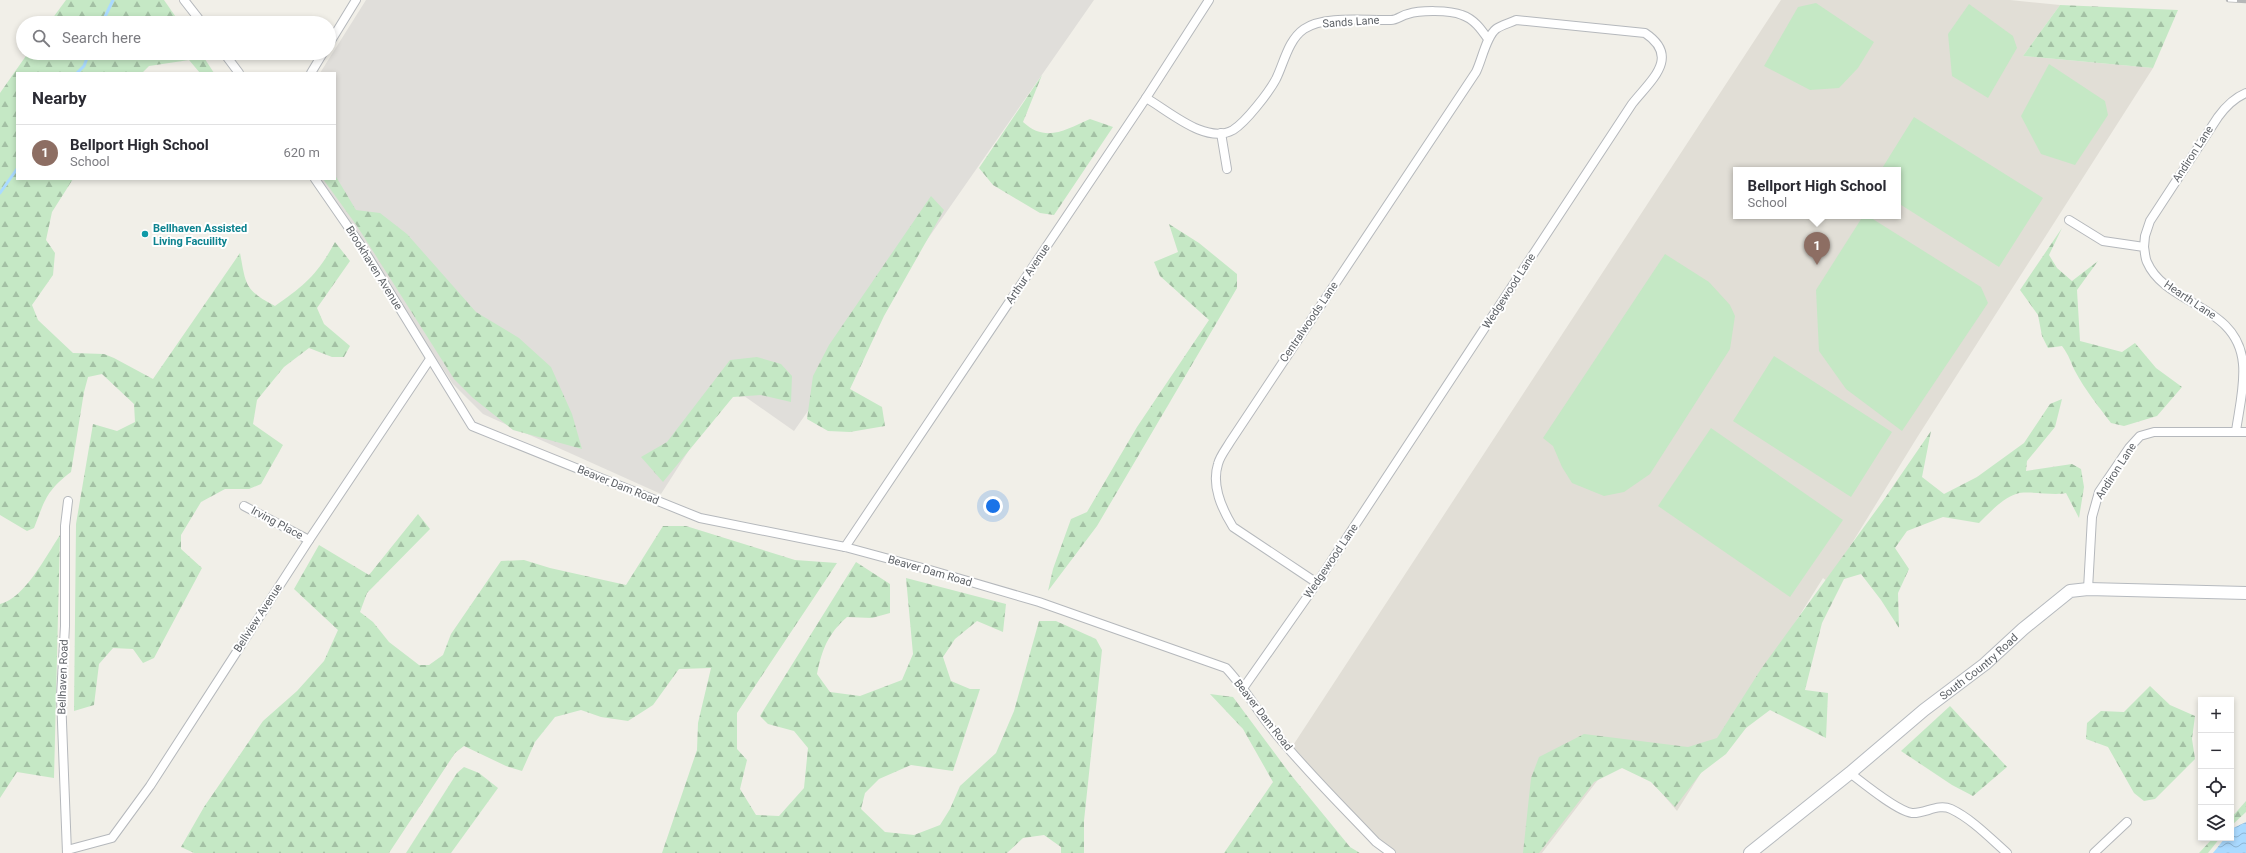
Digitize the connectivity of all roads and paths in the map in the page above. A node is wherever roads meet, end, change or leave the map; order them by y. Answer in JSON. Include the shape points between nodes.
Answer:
{"nodes":[{"id":1,"x":184,"y":0,"type":"edge"},
{"id":2,"x":356,"y":0,"type":"edge"},
{"id":3,"x":1209,"y":0,"type":"edge"},
{"id":4,"x":197,"y":16,"type":"edge"},
{"id":5,"x":336,"y":33,"type":"edge"},
{"id":6,"x":1488,"y":39,"type":"junction"},
{"id":7,"x":229,"y":60,"type":"edge"},
{"id":8,"x":319,"y":60,"type":"edge"},
{"id":9,"x":238,"y":72,"type":"edge"},
{"id":10,"x":312,"y":72,"type":"edge"},
{"id":11,"x":2246,"y":93,"type":"edge"},
{"id":12,"x":1146,"y":98,"type":"junction"},
{"id":13,"x":1221,"y":133,"type":"junction"},
{"id":14,"x":1227,"y":169,"type":"dead end"},
{"id":15,"x":316,"y":180,"type":"edge"},
{"id":16,"x":2069,"y":220,"type":"dead end"},
{"id":17,"x":2144,"y":247,"type":"junction"},
{"id":18,"x":430,"y":359,"type":"junction"},
{"id":19,"x":2236,"y":431,"type":"junction"},
{"id":20,"x":2246,"y":432,"type":"edge"},
{"id":21,"x":68,"y":502,"type":"dead end"},
{"id":22,"x":244,"y":506,"type":"dead end"},
{"id":23,"x":309,"y":540,"type":"junction"},
{"id":24,"x":845,"y":547,"type":"junction"},
{"id":25,"x":1317,"y":583,"type":"junction"},
{"id":26,"x":2088,"y":589,"type":"junction"},
{"id":27,"x":2246,"y":593,"type":"edge"},
{"id":28,"x":1244,"y":687,"type":"junction"},
{"id":29,"x":1850,"y":773,"type":"junction"},
{"id":30,"x":2127,"y":822,"type":"dead end"},
{"id":31,"x":67,"y":851,"type":"edge"},
{"id":32,"x":1391,"y":853,"type":"edge"},
{"id":33,"x":1750,"y":853,"type":"edge"},
{"id":34,"x":2007,"y":853,"type":"edge"},
{"id":35,"x":2094,"y":853,"type":"edge"}],
"edges":[{"from":1,"to":4,"type":"street"},
{"from":2,"to":5,"type":"street"},
{"from":3,"to":12,"type":"street","name":"Arthur Avenue"},
{"from":6,"to":13,"type":"street","name":"Sands Lane","via":[[1480,27],[1461,14],[1425,11],[1409,13],[1392,20],[1322,22],[1304,29],[1293,41],[1275,80],[1255,109],[1233,130]]},
{"from":6,"to":25,"type":"street","name":"Centralwoods Lane","via":[[1484,56],[1476,72],[1230,442],[1218,464],[1216,481],[1219,498],[1234,527]]},
{"from":6,"to":25,"type":"street","name":"Wedgewood Lane","via":[[1496,29],[1516,20],[1645,33],[1656,40],[1662,49],[1663,58],[1654,76],[1632,104]]},
{"from":7,"to":9,"type":"street"},
{"from":8,"to":10,"type":"street"},
{"from":11,"to":17,"type":"street","name":"Andiron Lane","via":[[2227,105],[2218,117],[2150,221]]},
{"from":12,"to":13,"type":"street","via":[[1192,127],[1209,134]]},
{"from":12,"to":24,"type":"street","name":"Arthur Avenue"},
{"from":13,"to":14,"type":"street"},
{"from":15,"to":18,"type":"street","name":"Brookhaven Avenue","via":[[362,247]]},
{"from":16,"to":17,"type":"street","via":[[2103,241]]},
{"from":17,"to":19,"type":"street","name":"Hearth Lane","via":[[2147,262],[2156,275],[2169,288],[2216,316],[2237,341],[2243,363]]},
{"from":18,"to":23,"type":"street","name":"Bellview Avenue"},
{"from":18,"to":24,"type":"street","name":"Beaver Dam Road","via":[[472,426],[700,518]]},
{"from":19,"to":20,"type":"street","name":"Andiron Lane"},
{"from":19,"to":26,"type":"street","name":"Andiron Lane","via":[[2154,432],[2140,436],[2128,448],[2099,492],[2094,506]]},
{"from":21,"to":31,"type":"street","name":"Bellhaven Road","via":[[65,526],[65,626],[61,696]]},
{"from":22,"to":23,"type":"street","name":"Irving Place"},
{"from":23,"to":31,"type":"street","name":"Bellview Avenue","via":[[150,786],[112,838]]},
{"from":24,"to":28,"type":"street","name":"Beaver Dam Road","via":[[1054,608],[1226,668]]},
{"from":25,"to":28,"type":"street","name":"Wedgewood Lane"},
{"from":26,"to":27,"type":"main road","name":"South Country Road"},
{"from":26,"to":29,"type":"main road","name":"South Country Road","via":[[2070,591],[1985,664],[1924,710]]},
{"from":28,"to":32,"type":"street","name":"Beaver Dam Road","via":[[1272,729],[1290,750],[1376,842]]},
{"from":29,"to":33,"type":"main road","name":"South Country Road"},
{"from":29,"to":34,"type":"street","via":[[1902,809],[1912,813],[1938,807],[1950,808]]},
{"from":30,"to":35,"type":"street"}]}
